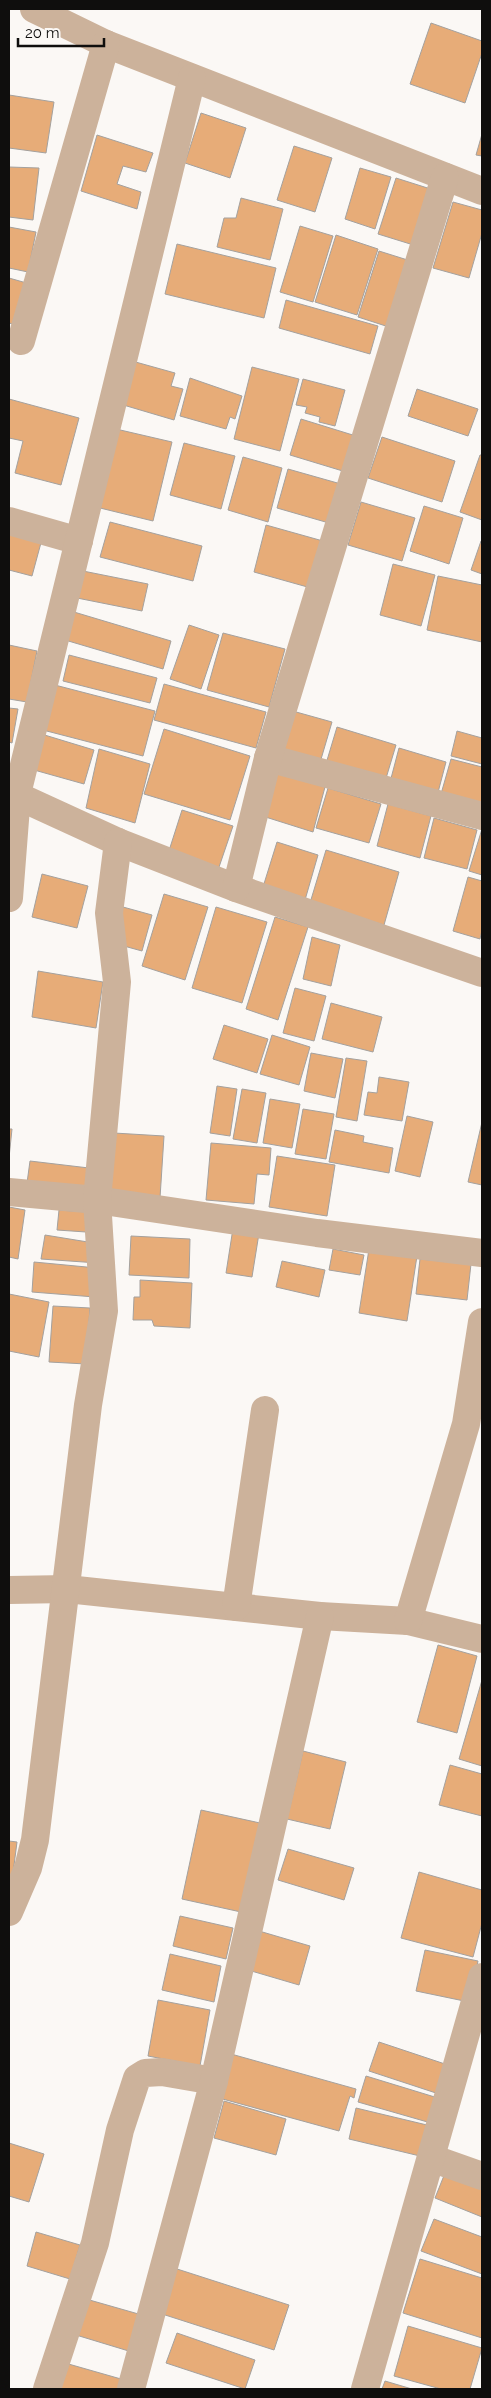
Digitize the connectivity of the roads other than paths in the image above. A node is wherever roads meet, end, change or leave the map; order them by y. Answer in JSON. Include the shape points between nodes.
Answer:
{"nodes":[{"id":1,"x":34,"y":9,"type":"edge"},
{"id":2,"x":106,"y":44,"type":"junction"},
{"id":3,"x":192,"y":78,"type":"junction"},
{"id":4,"x":445,"y":177,"type":"junction"},
{"id":5,"x":482,"y":191,"type":"edge"},
{"id":6,"x":21,"y":341,"type":"dead end"},
{"id":7,"x":9,"y":521,"type":"edge"},
{"id":8,"x":80,"y":541,"type":"junction"},
{"id":9,"x":268,"y":758,"type":"junction"},
{"id":10,"x":13,"y":793,"type":"edge"},
{"id":11,"x":482,"y":816,"type":"edge"},
{"id":12,"x":118,"y":842,"type":"junction"},
{"id":13,"x":236,"y":888,"type":"junction"},
{"id":14,"x":9,"y":898,"type":"edge"},
{"id":15,"x":482,"y":973,"type":"edge"},
{"id":16,"x":9,"y":1192,"type":"edge"},
{"id":17,"x":97,"y":1200,"type":"junction"},
{"id":18,"x":482,"y":1253,"type":"edge"},
{"id":19,"x":482,"y":1322,"type":"edge"},
{"id":20,"x":265,"y":1410,"type":"dead end"},
{"id":21,"x":68,"y":1589,"type":"junction"},
{"id":22,"x":9,"y":1590,"type":"edge"},
{"id":23,"x":236,"y":1607,"type":"junction"},
{"id":24,"x":320,"y":1616,"type":"junction"},
{"id":25,"x":408,"y":1621,"type":"junction"},
{"id":26,"x":482,"y":1639,"type":"edge"},
{"id":27,"x":9,"y":1912,"type":"edge"},
{"id":28,"x":482,"y":1977,"type":"edge"},
{"id":29,"x":214,"y":2081,"type":"junction"},
{"id":30,"x":430,"y":2158,"type":"junction"},
{"id":31,"x":482,"y":2176,"type":"edge"},
{"id":32,"x":47,"y":2389,"type":"edge"},
{"id":33,"x":131,"y":2389,"type":"edge"},
{"id":34,"x":365,"y":2389,"type":"edge"}],
"edges":[{"from":1,"to":2,"type":"street"},
{"from":2,"to":3,"type":"street"},
{"from":2,"to":6,"type":"street"},
{"from":3,"to":4,"type":"street"},
{"from":3,"to":8,"type":"street"},
{"from":4,"to":5,"type":"street"},
{"from":4,"to":9,"type":"street"},
{"from":7,"to":8,"type":"street"},
{"from":8,"to":10,"type":"street"},
{"from":9,"to":11,"type":"street"},
{"from":9,"to":13,"type":"street"},
{"from":10,"to":12,"type":"street"},
{"from":10,"to":14,"type":"street"},
{"from":12,"to":13,"type":"street"},
{"from":12,"to":17,"type":"street","via":[[109,913],[116,982]]},
{"from":13,"to":15,"type":"street"},
{"from":16,"to":17,"type":"street"},
{"from":17,"to":18,"type":"street","via":[[317,1233]]},
{"from":17,"to":21,"type":"street","via":[[104,1311],[88,1406]]},
{"from":19,"to":25,"type":"street","via":[[466,1424]]},
{"from":20,"to":23,"type":"street"},
{"from":21,"to":22,"type":"street"},
{"from":21,"to":23,"type":"street"},
{"from":21,"to":27,"type":"street","via":[[35,1840],[28,1868]]},
{"from":23,"to":24,"type":"street"},
{"from":24,"to":25,"type":"street"},
{"from":24,"to":29,"type":"street"},
{"from":25,"to":26,"type":"street"},
{"from":28,"to":30,"type":"street"},
{"from":29,"to":32,"type":"street","via":[[162,2072],[145,2073],[137,2078],[120,2130],[95,2243]]},
{"from":29,"to":33,"type":"street"},
{"from":30,"to":31,"type":"street"},
{"from":30,"to":34,"type":"street"}]}
